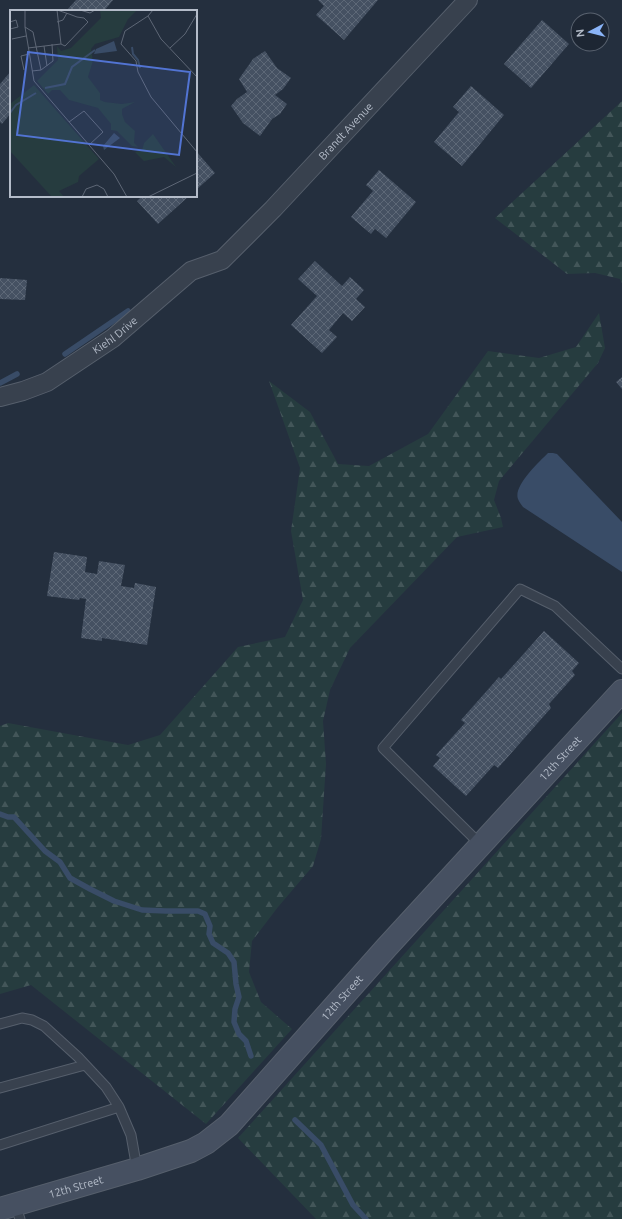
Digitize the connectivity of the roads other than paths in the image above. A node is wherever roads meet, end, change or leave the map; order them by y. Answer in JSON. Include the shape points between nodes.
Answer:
{"nodes":[{"id":1,"x":468,"y":0,"type":"edge"},
{"id":2,"x":222,"y":260,"type":"joint"},
{"id":3,"x":0,"y":397,"type":"edge"},
{"id":4,"x":622,"y":669,"type":"edge"},
{"id":5,"x":622,"y":691,"type":"edge"},
{"id":6,"x":481,"y":844,"type":"junction"},
{"id":7,"x":0,"y":1024,"type":"edge"},
{"id":8,"x":85,"y":1065,"type":"junction"},
{"id":9,"x":0,"y":1088,"type":"edge"},
{"id":10,"x":119,"y":1107,"type":"junction"},
{"id":11,"x":0,"y":1145,"type":"edge"},
{"id":12,"x":137,"y":1169,"type":"junction"},
{"id":13,"x":11,"y":1211,"type":"edge"}],
"edges":[{"from":1,"to":2,"type":"street","name":"Brandt Avenue","via":[[277,205]]},
{"from":2,"to":3,"type":"street","name":"Kiehl Drive","via":[[191,271],[114,338],[47,382]]},
{"from":4,"to":6,"type":"lane","via":[[555,606],[520,589],[383,748]]},
{"from":5,"to":6,"type":"main road","name":"12th Street"},
{"from":6,"to":12,"type":"main road","name":"12th Street","via":[[229,1124],[206,1143],[191,1151]]},
{"from":7,"to":8,"type":"lane","via":[[22,1018],[32,1020],[44,1026]]},
{"from":8,"to":9,"type":"lane"},
{"from":8,"to":10,"type":"lane","via":[[106,1087]]},
{"from":10,"to":11,"type":"lane"},
{"from":10,"to":12,"type":"lane","via":[[131,1135]]},
{"from":12,"to":13,"type":"main road","name":"12th Street"}]}
